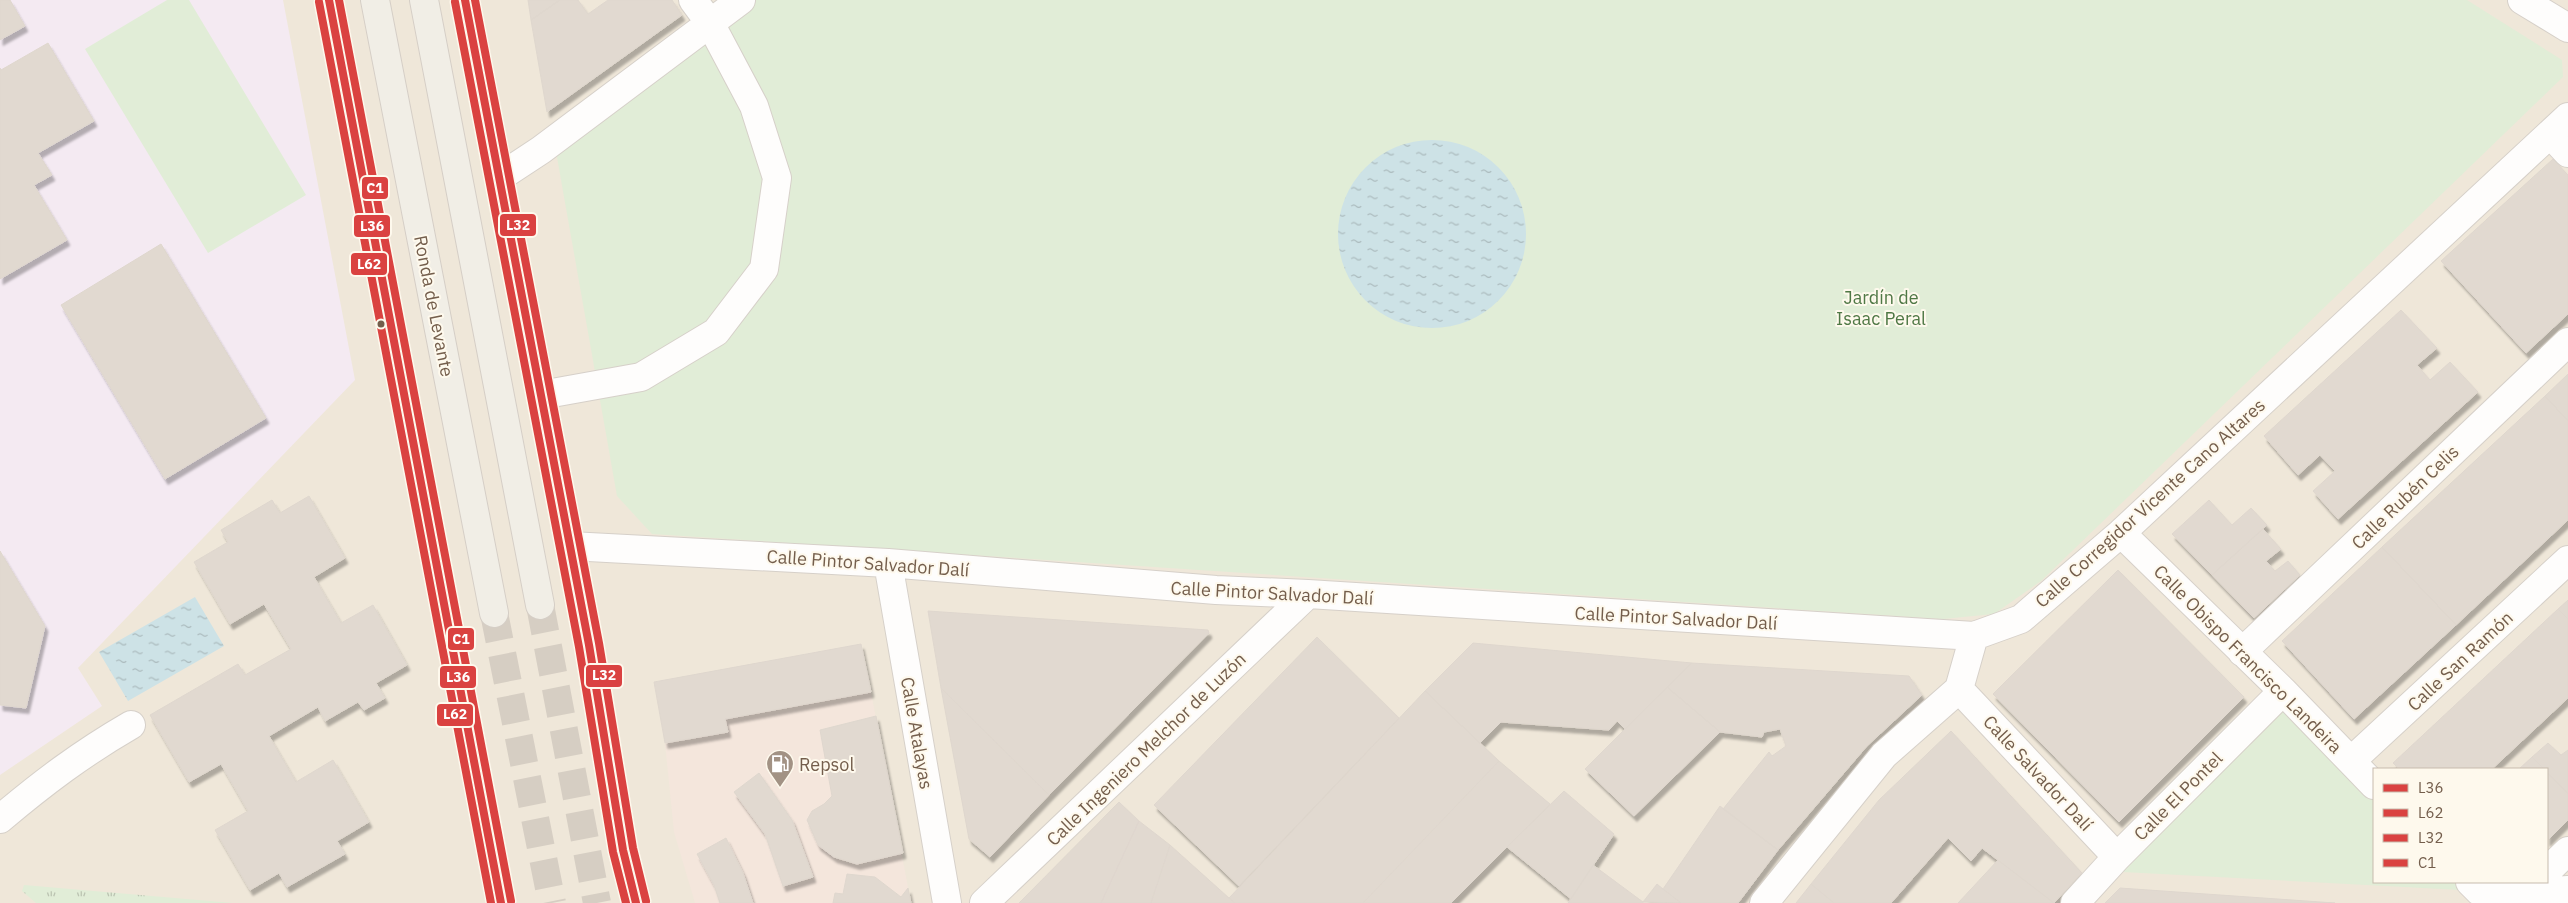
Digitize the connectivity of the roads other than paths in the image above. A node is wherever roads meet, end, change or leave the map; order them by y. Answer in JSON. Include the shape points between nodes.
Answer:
{"nodes":[{"id":1,"x":329,"y":0,"type":"edge"},
{"id":2,"x":375,"y":0,"type":"edge"},
{"id":3,"x":424,"y":0,"type":"edge"},
{"id":4,"x":465,"y":0,"type":"edge"},
{"id":5,"x":693,"y":0,"type":"edge"},
{"id":6,"x":741,"y":0,"type":"edge"},
{"id":7,"x":2522,"y":0,"type":"edge"},
{"id":8,"x":710,"y":23,"type":"junction"},
{"id":9,"x":2568,"y":28,"type":"edge"},
{"id":10,"x":2562,"y":135,"type":"edge"},
{"id":11,"x":500,"y":177,"type":"junction"},
{"id":12,"x":2568,"y":342,"type":"edge"},
{"id":13,"x":541,"y":395,"type":"junction"},
{"id":14,"x":2121,"y":533,"type":"junction"},
{"id":15,"x":570,"y":546,"type":"junction"},
{"id":16,"x":2568,"y":560,"type":"edge"},
{"id":17,"x":888,"y":563,"type":"junction"},
{"id":18,"x":1308,"y":594,"type":"junction"},
{"id":19,"x":540,"y":605,"type":"tunnel mouth"},
{"id":20,"x":494,"y":613,"type":"tunnel mouth"},
{"id":21,"x":1974,"y":636,"type":"junction"},
{"id":22,"x":2242,"y":652,"type":"junction"},
{"id":23,"x":1959,"y":689,"type":"junction"},
{"id":24,"x":2283,"y":691,"type":"junction"},
{"id":25,"x":131,"y":725,"type":"dead end"},
{"id":26,"x":2352,"y":762,"type":"junction"},
{"id":27,"x":2373,"y":784,"type":"edge"},
{"id":28,"x":0,"y":819,"type":"edge"},
{"id":29,"x":2568,"y":851,"type":"edge"},
{"id":30,"x":2117,"y":856,"type":"junction"},
{"id":31,"x":2548,"y":870,"type":"edge"},
{"id":32,"x":2471,"y":883,"type":"edge"},
{"id":33,"x":2529,"y":888,"type":"edge"},
{"id":34,"x":2568,"y":890,"type":"edge"},
{"id":35,"x":500,"y":903,"type":"edge"},
{"id":36,"x":636,"y":903,"type":"edge"},
{"id":37,"x":947,"y":903,"type":"edge"},
{"id":38,"x":984,"y":903,"type":"edge"},
{"id":39,"x":1764,"y":903,"type":"edge"},
{"id":40,"x":2075,"y":903,"type":"edge"}],
"edges":[{"from":1,"to":35,"type":"main road"},
{"from":2,"to":20,"type":"main road","name":"Ronda de Levante"},
{"from":3,"to":19,"type":"main road"},
{"from":4,"to":11,"type":"main road"},
{"from":5,"to":8,"type":"street"},
{"from":6,"to":8,"type":"street"},
{"from":7,"to":9,"type":"street"},
{"from":8,"to":11,"type":"street"},
{"from":8,"to":13,"type":"street","via":[[754,106],[777,178],[764,269],[716,332],[641,377]]},
{"from":10,"to":14,"type":"street","name":"Calle Corregidor Vicente Cano Altares"},
{"from":11,"to":13,"type":"main road"},
{"from":12,"to":22,"type":"street","name":"Calle Rubén Celis"},
{"from":13,"to":15,"type":"main road"},
{"from":14,"to":21,"type":"street","name":"Calle Corregidor Vicente Cano Altares","via":[[2021,619]]},
{"from":14,"to":22,"type":"street","name":"Calle Obispo Francisco Landeira"},
{"from":15,"to":17,"type":"street","name":"Calle Pintor Salvador Dalí"},
{"from":15,"to":36,"type":"main road","via":[[590,645],[623,850]]},
{"from":16,"to":26,"type":"street","name":"Calle San Ramón"},
{"from":17,"to":18,"type":"street","name":"Calle Pintor Salvador Dalí","via":[[1216,590]]},
{"from":17,"to":37,"type":"street","name":"Calle Atalayas"},
{"from":18,"to":21,"type":"street","name":"Calle Pintor Salvador Dalí"},
{"from":18,"to":38,"type":"street","name":"Calle Ingeniero Melchor de Luzón"},
{"from":21,"to":23,"type":"street"},
{"from":22,"to":24,"type":"street","name":"Calle Obispo Francisco Landeira"},
{"from":23,"to":30,"type":"street","name":"Calle Salvador Dalí"},
{"from":23,"to":39,"type":"street","via":[[1884,755]]},
{"from":24,"to":26,"type":"street","name":"Calle Obispo Francisco Landeira"},
{"from":24,"to":30,"type":"street","name":"Calle El Pontel"},
{"from":25,"to":28,"type":"street","via":[[54,774]]},
{"from":26,"to":27,"type":"street","name":"Calle Obispo Francisco Landeira"},
{"from":29,"to":31,"type":"street"},
{"from":30,"to":40,"type":"street","name":"Calle El Pontel"},
{"from":32,"to":33,"type":"street","via":[[2479,891]]},
{"from":33,"to":34,"type":"street"}]}
